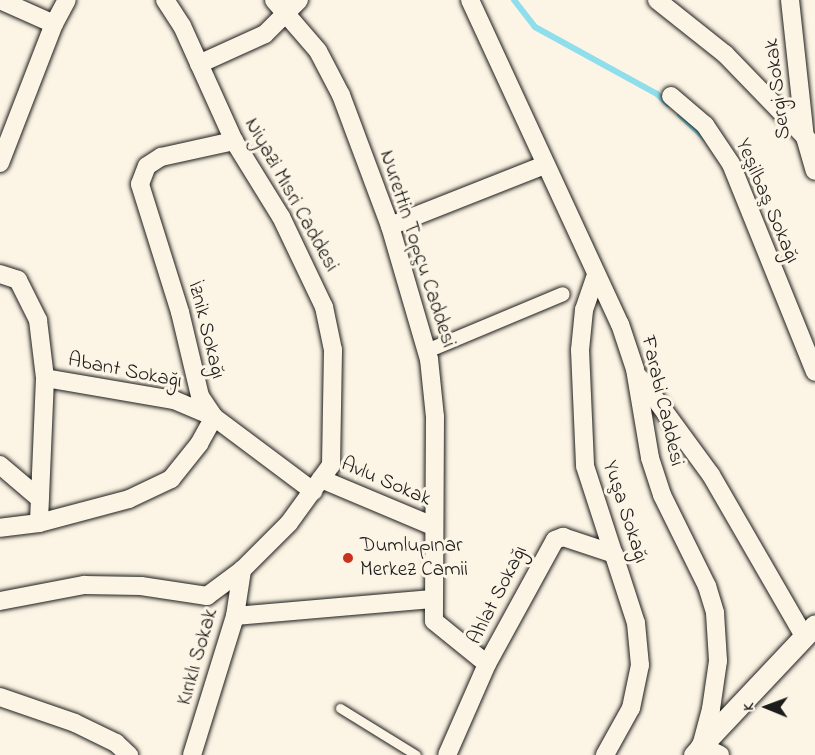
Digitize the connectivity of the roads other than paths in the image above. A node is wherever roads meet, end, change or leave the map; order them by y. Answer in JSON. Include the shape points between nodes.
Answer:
{"nodes":[{"id":1,"x":0,"y":0,"type":"edge"},
{"id":2,"x":67,"y":0,"type":"edge"},
{"id":3,"x":165,"y":0,"type":"edge"},
{"id":4,"x":470,"y":0,"type":"edge"},
{"id":5,"x":657,"y":0,"type":"edge"},
{"id":6,"x":790,"y":0,"type":"edge"},
{"id":7,"x":286,"y":4,"type":"edge"},
{"id":8,"x":54,"y":24,"type":"junction"},
{"id":9,"x":199,"y":64,"type":"junction"},
{"id":10,"x":671,"y":96,"type":"dead end"},
{"id":11,"x":7,"y":117,"type":"edge"},
{"id":12,"x":234,"y":141,"type":"junction"},
{"id":13,"x":810,"y":142,"type":"edge"},
{"id":14,"x":0,"y":163,"type":"edge"},
{"id":15,"x":544,"y":165,"type":"junction"},
{"id":16,"x":815,"y":171,"type":"edge"},
{"id":17,"x":390,"y":226,"type":"junction"},
{"id":18,"x":0,"y":274,"type":"edge"},
{"id":19,"x":596,"y":275,"type":"junction"},
{"id":20,"x":563,"y":294,"type":"dead end"},
{"id":21,"x":427,"y":351,"type":"junction"},
{"id":22,"x":635,"y":369,"type":"junction"},
{"id":23,"x":815,"y":372,"type":"edge"},
{"id":24,"x":45,"y":378,"type":"junction"},
{"id":25,"x":214,"y":417,"type":"junction"},
{"id":26,"x":0,"y":465,"type":"edge"},
{"id":27,"x":317,"y":485,"type":"junction"},
{"id":28,"x":40,"y":499,"type":"junction"},
{"id":29,"x":39,"y":523,"type":"junction"},
{"id":30,"x":433,"y":526,"type":"junction"},
{"id":31,"x":0,"y":528,"type":"edge"},
{"id":32,"x":614,"y":554,"type":"junction"},
{"id":33,"x":242,"y":570,"type":"junction"},
{"id":34,"x":432,"y":599,"type":"junction"},
{"id":35,"x":0,"y":601,"type":"edge"},
{"id":36,"x":235,"y":616,"type":"junction"},
{"id":37,"x":810,"y":630,"type":"edge"},
{"id":38,"x":487,"y":664,"type":"junction"},
{"id":39,"x":0,"y":697,"type":"edge"},
{"id":40,"x":340,"y":708,"type":"dead end"},
{"id":41,"x":697,"y":750,"type":"edge"},
{"id":42,"x":129,"y":755,"type":"edge"},
{"id":43,"x":192,"y":755,"type":"edge"},
{"id":44,"x":416,"y":755,"type":"edge"},
{"id":45,"x":447,"y":755,"type":"edge"},
{"id":46,"x":605,"y":755,"type":"edge"},
{"id":47,"x":720,"y":755,"type":"edge"}],
"edges":[{"from":1,"to":8,"type":"street"},
{"from":2,"to":8,"type":"street"},
{"from":3,"to":9,"type":"street","name":"Niyazi Mısri Caddesi"},
{"from":4,"to":15,"type":"street","name":"Farabi Caddesi"},
{"from":5,"to":13,"type":"street","via":[[725,54]]},
{"from":6,"to":13,"type":"street","name":"Sergi Sokak"},
{"from":7,"to":9,"type":"street","via":[[265,34]]},
{"from":7,"to":17,"type":"street","name":"Nurettin Topçu Caddesi","via":[[318,51],[341,95]]},
{"from":8,"to":11,"type":"street"},
{"from":9,"to":12,"type":"street","name":"Niyazi Mısri Caddesi"},
{"from":10,"to":23,"type":"street","name":"Yeşilbaş Sokağı","via":[[705,125],[731,164]]},
{"from":11,"to":14,"type":"street"},
{"from":12,"to":25,"type":"street","name":"İznik Sokağı","via":[[161,157],[147,166],[140,184],[180,312],[200,396]]},
{"from":12,"to":27,"type":"street","name":"Niyazi Mısri Caddesi","via":[[281,217],[324,307],[333,350],[334,399],[331,465]]},
{"from":13,"to":16,"type":"street","name":"Sergi Sokak"},
{"from":15,"to":17,"type":"street"},
{"from":15,"to":19,"type":"street","name":"Farabi Caddesi"},
{"from":17,"to":21,"type":"street","name":"Nurettin Topçu Caddesi"},
{"from":18,"to":24,"type":"street","via":[[18,280],[38,320]]},
{"from":19,"to":22,"type":"street","name":"Farabi Caddesi","via":[[620,324]]},
{"from":19,"to":32,"type":"street","name":"Yuşa Sokağı","via":[[584,310],[581,419],[585,466]]},
{"from":20,"to":21,"type":"street"},
{"from":21,"to":30,"type":"street","name":"Nurettin Topçu Caddesi","via":[[435,417]]},
{"from":22,"to":37,"type":"street","via":[[711,475]]},
{"from":22,"to":41,"type":"street","name":"Farabi Caddesi","via":[[650,458],[662,495],[707,586],[715,613],[718,661]]},
{"from":24,"to":25,"type":"street","name":"Abant Sokağı","via":[[174,400]]},
{"from":24,"to":28,"type":"street"},
{"from":25,"to":27,"type":"street","name":"Abant Sokağı"},
{"from":25,"to":29,"type":"street","via":[[199,444],[171,479],[129,499]]},
{"from":26,"to":28,"type":"street"},
{"from":27,"to":30,"type":"street","name":"Avlu Sokak"},
{"from":27,"to":33,"type":"street","name":"Niyazi Mısri Caddesi","via":[[289,523]]},
{"from":28,"to":29,"type":"street"},
{"from":29,"to":31,"type":"street"},
{"from":30,"to":34,"type":"street","name":"Nurettin Topçu Caddesi"},
{"from":32,"to":38,"type":"street","name":"Ahlat Sokağı","via":[[563,537],[555,540]]},
{"from":32,"to":46,"type":"street","name":"Yuşa Sokağı","via":[[636,623],[640,665],[631,708]]},
{"from":33,"to":35,"type":"street","name":"Niyazi Mısri Caddesi","via":[[207,596],[141,586],[84,585]]},
{"from":33,"to":36,"type":"street","name":"Kırıklı Sokak"},
{"from":34,"to":36,"type":"street"},
{"from":34,"to":38,"type":"street","name":"Nurettin Topçu Caddesi","via":[[435,621]]},
{"from":36,"to":43,"type":"street","name":"Kırıklı Sokak"},
{"from":37,"to":41,"type":"street"},
{"from":38,"to":45,"type":"street"},
{"from":39,"to":42,"type":"street","via":[[75,723]]},
{"from":40,"to":44,"type":"lane"},
{"from":41,"to":47,"type":"street"}]}
